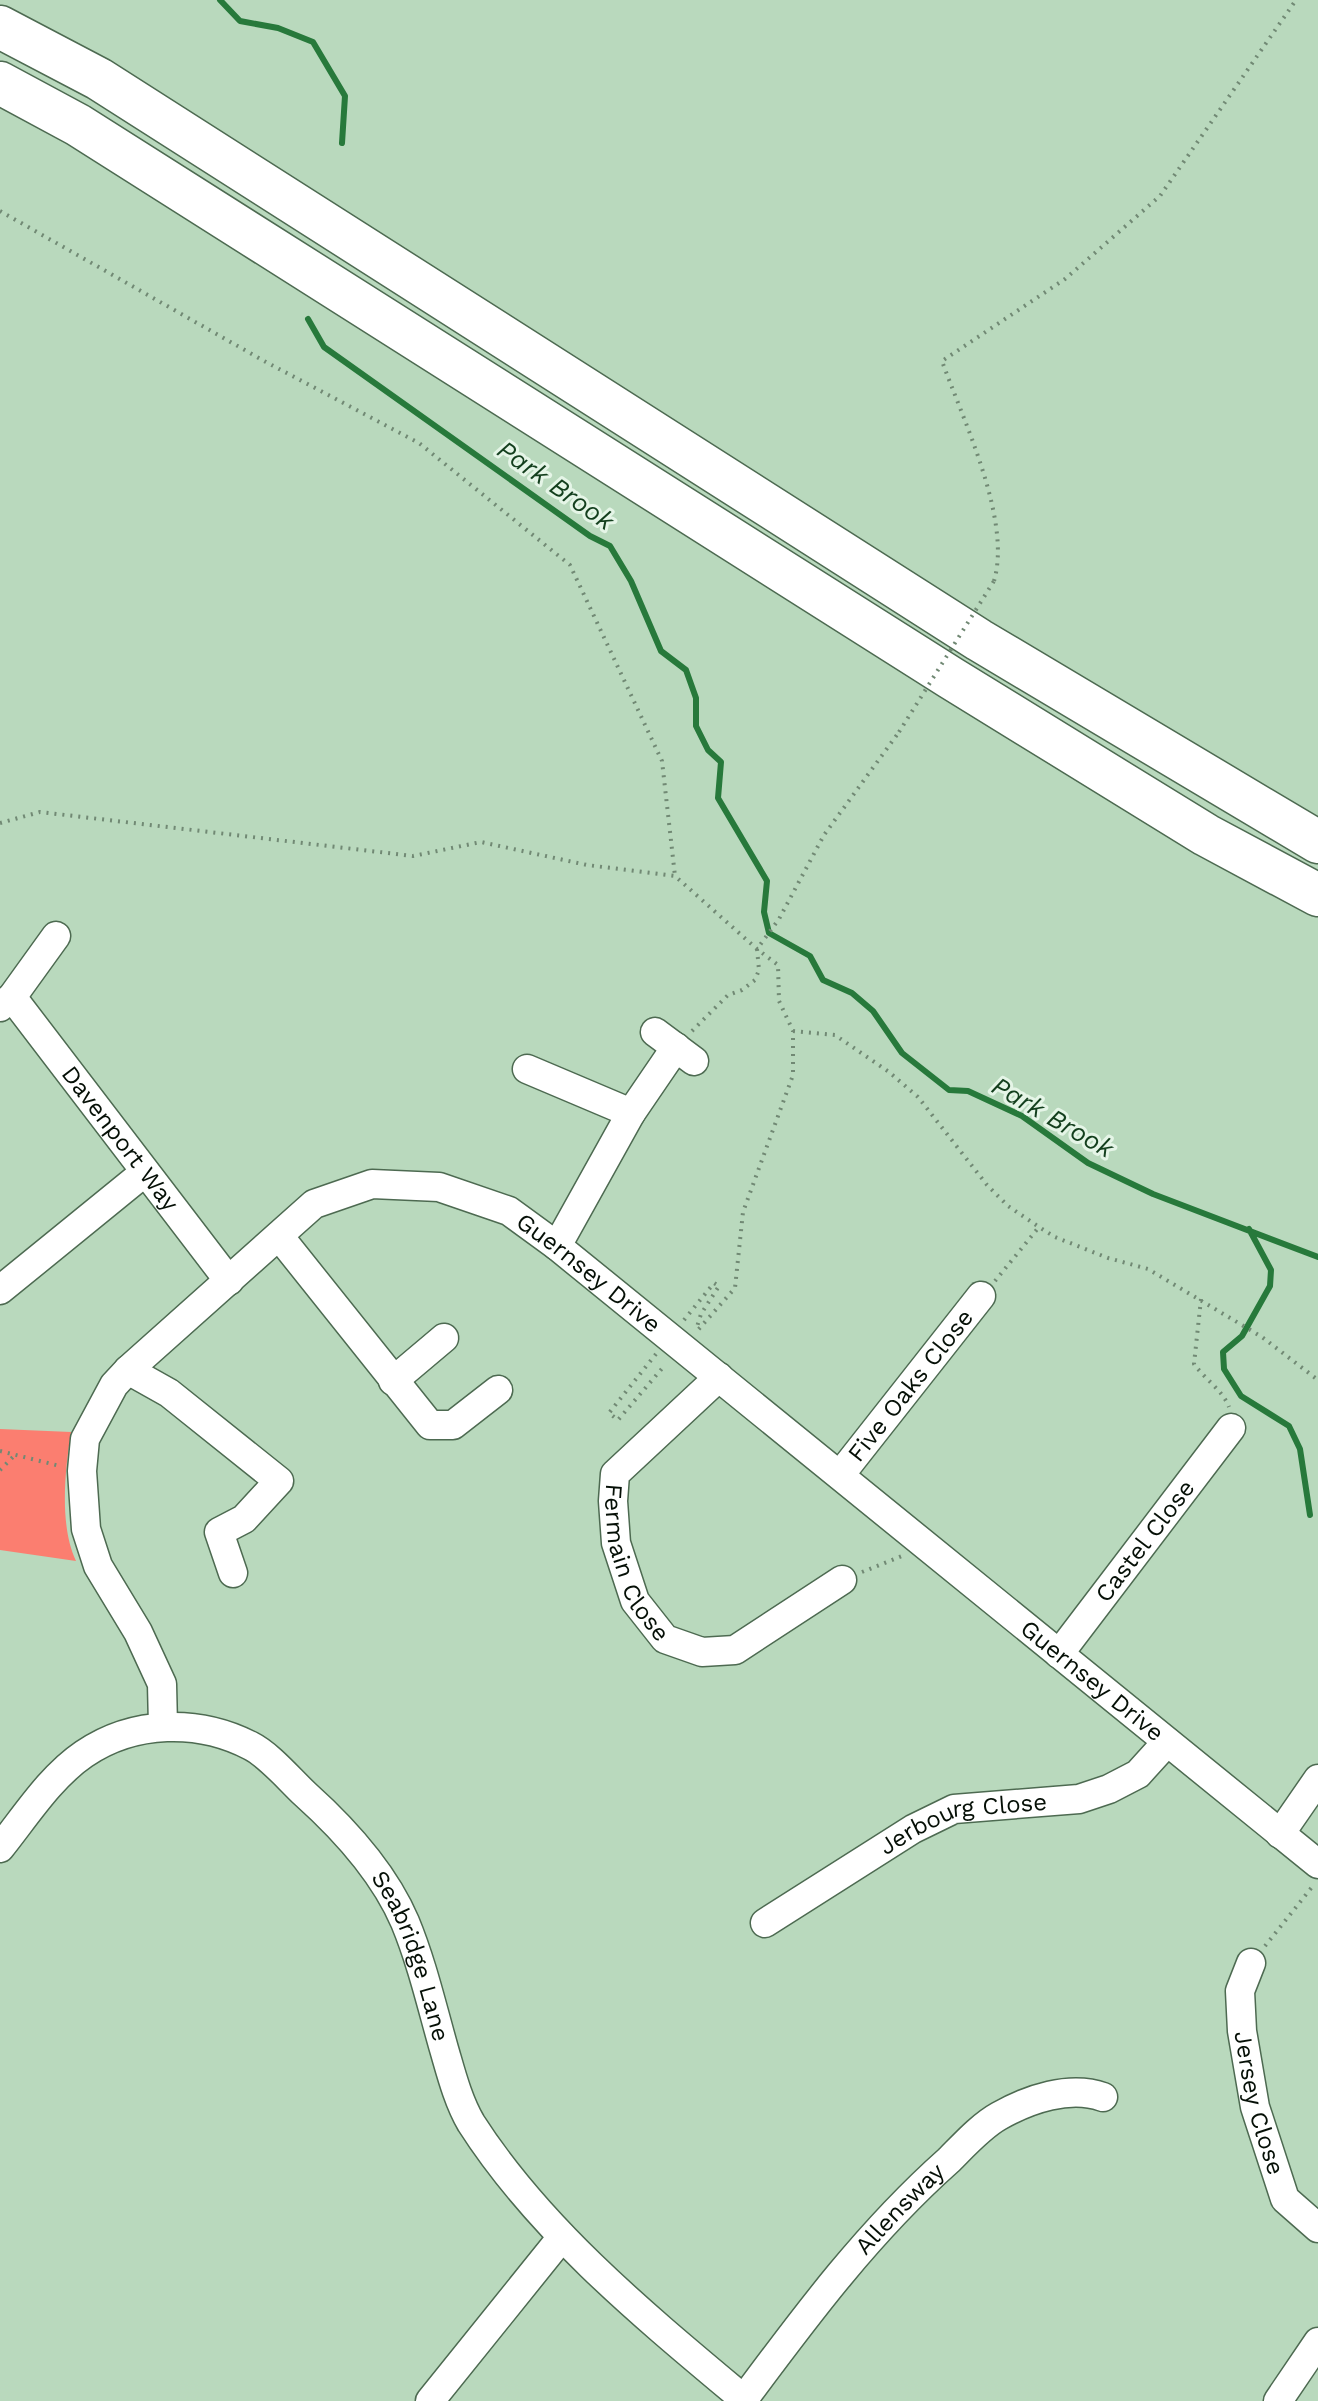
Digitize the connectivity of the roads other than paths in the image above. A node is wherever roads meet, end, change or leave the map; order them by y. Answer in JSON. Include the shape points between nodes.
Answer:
{"nodes":[{"id":1,"x":0,"y":27,"type":"edge"},
{"id":2,"x":0,"y":83,"type":"edge"},
{"id":3,"x":1318,"y":842,"type":"edge"},
{"id":4,"x":1318,"y":895,"type":"edge"},
{"id":5,"x":56,"y":936,"type":"dead end"},
{"id":6,"x":6,"y":1002,"type":"edge"},
{"id":7,"x":675,"y":1047,"type":"road end"},
{"id":8,"x":527,"y":1069,"type":"dead end"},
{"id":9,"x":631,"y":1113,"type":"junction"},
{"id":10,"x":145,"y":1172,"type":"junction"},
{"id":11,"x":279,"y":1236,"type":"junction"},
{"id":12,"x":557,"y":1246,"type":"junction"},
{"id":13,"x":229,"y":1281,"type":"junction"},
{"id":14,"x":0,"y":1290,"type":"edge"},
{"id":15,"x":981,"y":1296,"type":"road end"},
{"id":16,"x":444,"y":1338,"type":"dead end"},
{"id":17,"x":128,"y":1370,"type":"junction"},
{"id":18,"x":719,"y":1377,"type":"junction"},
{"id":19,"x":393,"y":1381,"type":"junction"},
{"id":20,"x":498,"y":1390,"type":"dead end"},
{"id":21,"x":1231,"y":1428,"type":"road end"},
{"id":22,"x":840,"y":1475,"type":"junction"},
{"id":23,"x":233,"y":1573,"type":"dead end"},
{"id":24,"x":842,"y":1580,"type":"road end"},
{"id":25,"x":1059,"y":1654,"type":"junction"},
{"id":26,"x":163,"y":1726,"type":"junction"},
{"id":27,"x":1167,"y":1742,"type":"junction"},
{"id":28,"x":1318,"y":1779,"type":"edge"},
{"id":29,"x":1280,"y":1834,"type":"junction"},
{"id":30,"x":0,"y":1848,"type":"edge"},
{"id":31,"x":1318,"y":1864,"type":"edge"},
{"id":32,"x":765,"y":1923,"type":"dead end"},
{"id":33,"x":1251,"y":1963,"type":"road end"},
{"id":34,"x":1103,"y":2097,"type":"dead end"},
{"id":35,"x":1318,"y":2228,"type":"edge"},
{"id":36,"x":562,"y":2237,"type":"junction"},
{"id":37,"x":1318,"y":2342,"type":"edge"},
{"id":38,"x":745,"y":2400,"type":"edge"},
{"id":39,"x":430,"y":2401,"type":"edge"},
{"id":40,"x":1278,"y":2401,"type":"edge"}],
"edges":[{"from":1,"to":3,"type":"highway","via":[[99,79],[979,640]]},
{"from":2,"to":4,"type":"highway","via":[[78,125],[1206,835]]},
{"from":5,"to":6,"type":"street"},
{"from":6,"to":10,"type":"street","name":"Davenport Way"},
{"from":7,"to":9,"type":"street"},
{"from":8,"to":9,"type":"street"},
{"from":9,"to":12,"type":"street"},
{"from":10,"to":13,"type":"street","name":"Davenport Way"},
{"from":10,"to":14,"type":"street"},
{"from":11,"to":12,"type":"street","name":"Guernsey Drive","via":[[314,1204],[372,1184],[439,1187],[509,1211]]},
{"from":11,"to":13,"type":"street","name":"Guernsey Drive"},
{"from":11,"to":19,"type":"street"},
{"from":12,"to":18,"type":"street","name":"Guernsey Drive","via":[[671,1347]]},
{"from":13,"to":17,"type":"street","name":"Guernsey Drive"},
{"from":15,"to":22,"type":"street","name":"Five Oaks Close"},
{"from":16,"to":19,"type":"street"},
{"from":17,"to":23,"type":"street","via":[[169,1393],[279,1481],[244,1519],[219,1532]]},
{"from":17,"to":26,"type":"street","name":"Guernsey Drive","via":[[85,1439],[86,1529],[98,1566],[162,1684]]},
{"from":18,"to":22,"type":"street","name":"Guernsey Drive"},
{"from":18,"to":24,"type":"street","name":"Fermain Close","via":[[615,1474],[616,1543],[635,1601],[665,1639],[702,1652],[735,1650]]},
{"from":19,"to":20,"type":"street","via":[[430,1425],[453,1425]]},
{"from":21,"to":25,"type":"street","name":"Castel Close"},
{"from":22,"to":25,"type":"street","name":"Guernsey Drive"},
{"from":25,"to":27,"type":"street","name":"Guernsey Drive"},
{"from":26,"to":30,"type":"street","name":"Seabridge Lane","via":[[115,1738],[84,1754],[52,1783]]},
{"from":26,"to":36,"type":"street","name":"Seabridge Lane","via":[[197,1727],[253,1746],[372,1864],[404,1920],[469,2119],[499,2164]]},
{"from":27,"to":29,"type":"street","name":"Guernsey Drive"},
{"from":27,"to":32,"type":"street","name":"Jerbourg Close","via":[[1138,1774],[1079,1799],[954,1809],[913,1829]]},
{"from":28,"to":29,"type":"street"},
{"from":29,"to":31,"type":"street","name":"Guernsey Drive"},
{"from":33,"to":35,"type":"street","name":"Jersey Close","via":[[1240,1991],[1255,2107],[1285,2199]]},
{"from":34,"to":38,"type":"street","name":"Allensway","via":[[1087,2091],[1037,2098],[996,2117],[854,2255]]},
{"from":36,"to":38,"type":"street","name":"Seabridge Lane"},
{"from":36,"to":39,"type":"street"},
{"from":37,"to":40,"type":"street"}]}
